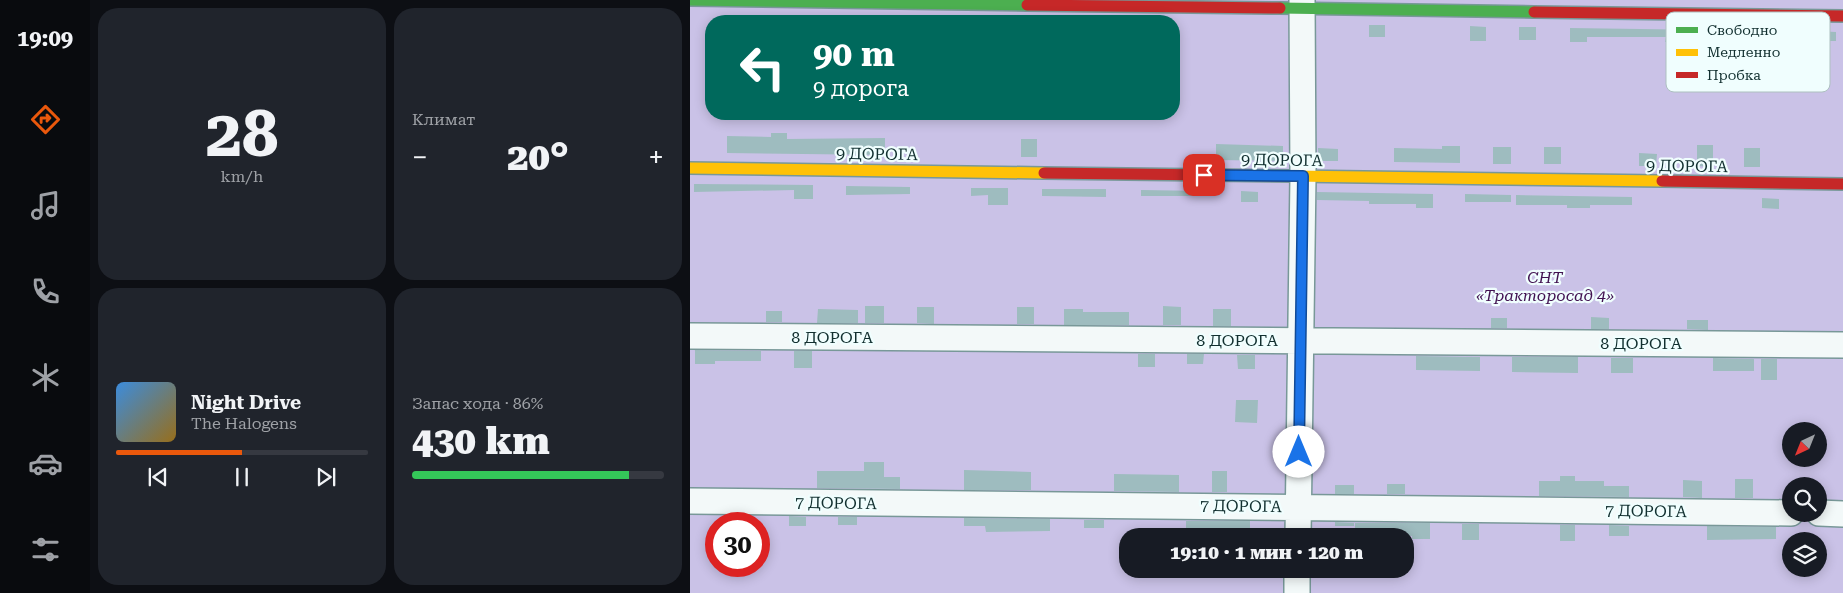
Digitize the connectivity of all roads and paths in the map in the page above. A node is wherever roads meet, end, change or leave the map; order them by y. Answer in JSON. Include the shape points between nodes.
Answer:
{"nodes":[{"id":1,"x":690,"y":0,"type":"edge"},
{"id":2,"x":1302,"y":4,"type":"edge"},
{"id":3,"x":1666,"y":12,"type":"edge"},
{"id":4,"x":1830,"y":16,"type":"edge"},
{"id":5,"x":1843,"y":16,"type":"edge"},
{"id":6,"x":690,"y":168,"type":"edge"},
{"id":7,"x":1303,"y":176,"type":"junction"},
{"id":8,"x":1843,"y":184,"type":"edge"},
{"id":9,"x":690,"y":336,"type":"edge"},
{"id":10,"x":1300,"y":341,"type":"junction"},
{"id":11,"x":1843,"y":345,"type":"edge"},
{"id":12,"x":690,"y":501,"type":"edge"},
{"id":13,"x":1299,"y":507,"type":"junction"},
{"id":14,"x":1782,"y":513,"type":"edge"},
{"id":15,"x":1827,"y":514,"type":"edge"},
{"id":16,"x":1843,"y":514,"type":"edge"},
{"id":17,"x":1298,"y":528,"type":"edge"},
{"id":18,"x":1298,"y":578,"type":"edge"},
{"id":19,"x":1297,"y":593,"type":"edge"}],
"edges":[{"from":1,"to":2,"type":"street"},
{"from":2,"to":3,"type":"street"},
{"from":2,"to":7,"type":"street"},
{"from":4,"to":5,"type":"street"},
{"from":6,"to":7,"type":"street","name":"9 ДОРОГА"},
{"from":7,"to":8,"type":"street","name":"9 ДОРОГА"},
{"from":7,"to":10,"type":"street"},
{"from":9,"to":10,"type":"street","name":"8 ДОРОГА"},
{"from":10,"to":11,"type":"street","name":"8 ДОРОГА"},
{"from":10,"to":13,"type":"street"},
{"from":12,"to":13,"type":"street","name":"7 ДОРОГА"},
{"from":13,"to":14,"type":"street","name":"7 ДОРОГА"},
{"from":13,"to":17,"type":"street"},
{"from":15,"to":16,"type":"street"},
{"from":18,"to":19,"type":"street"}]}
